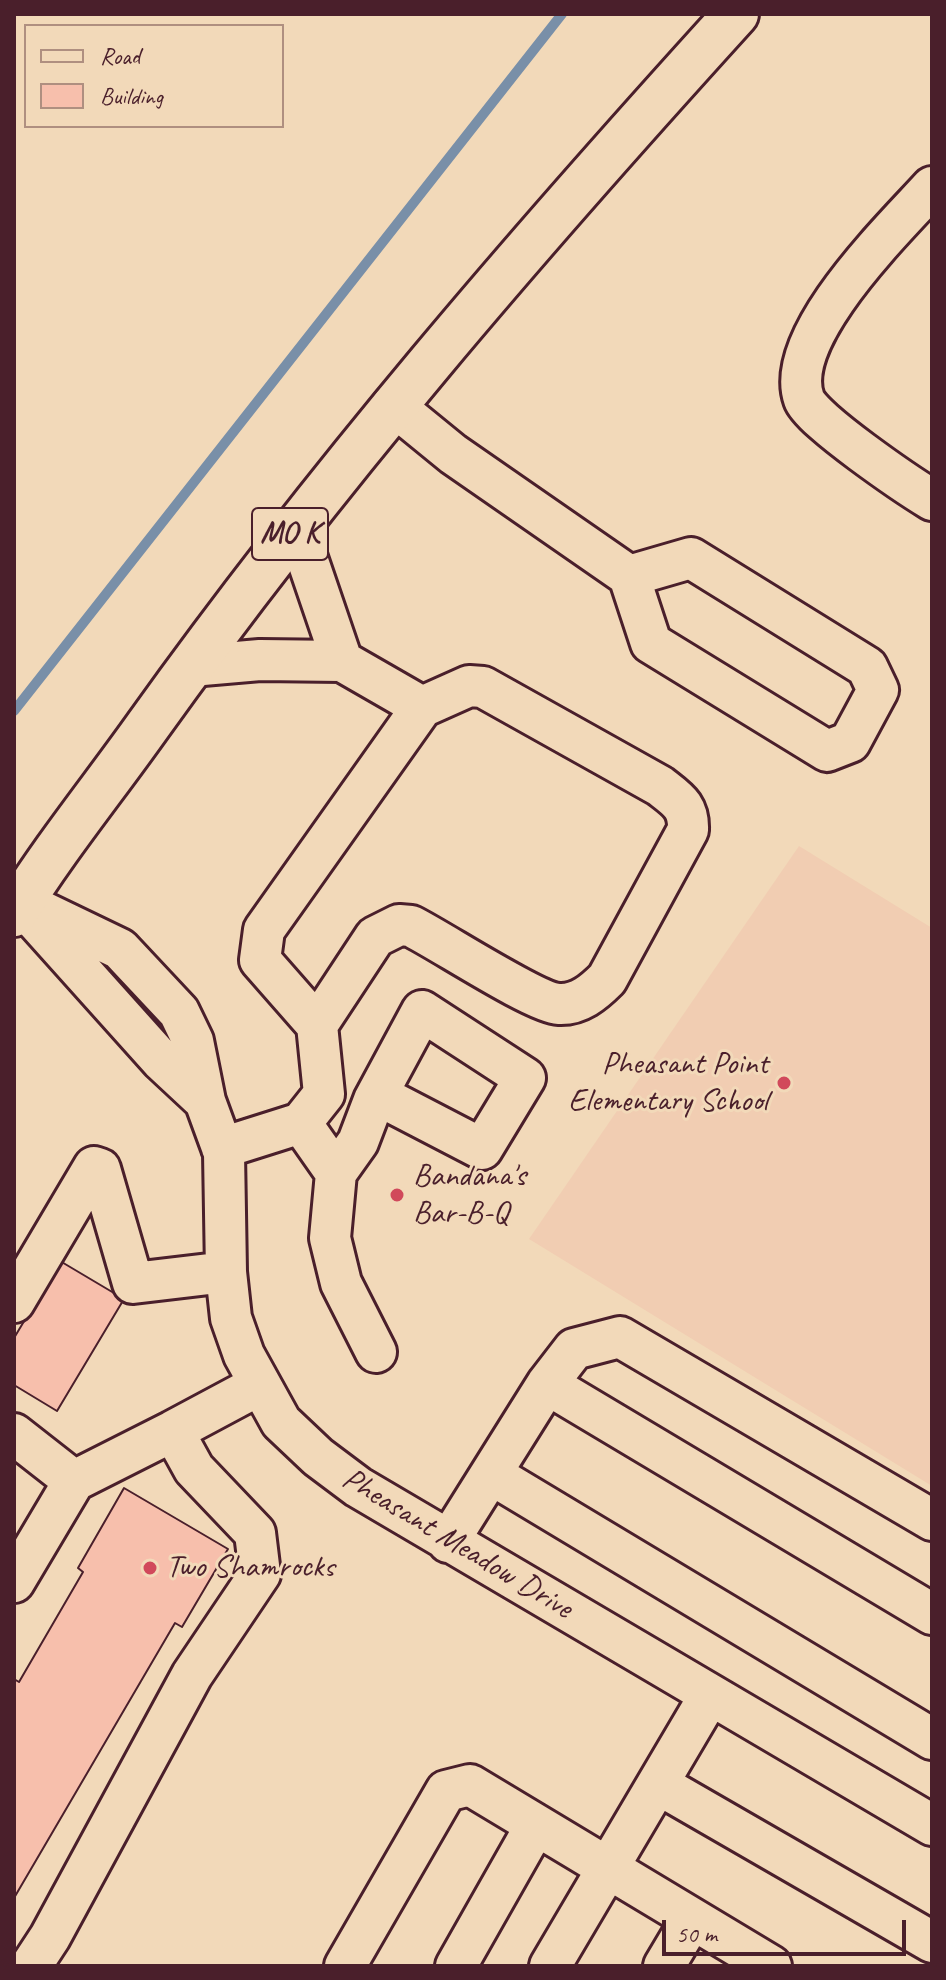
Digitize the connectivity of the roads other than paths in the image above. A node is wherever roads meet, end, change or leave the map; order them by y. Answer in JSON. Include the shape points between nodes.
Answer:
{"nodes":[{"id":1,"x":736,"y":14,"type":"edge"},
{"id":2,"x":932,"y":187,"type":"edge"},
{"id":3,"x":393,"y":405,"type":"junction"},
{"id":4,"x":932,"y":500,"type":"edge"},
{"id":5,"x":296,"y":526,"type":"junction"},
{"id":6,"x":629,"y":576,"type":"junction"},
{"id":7,"x":342,"y":661,"type":"junction"},
{"id":8,"x":191,"y":666,"type":"junction"},
{"id":9,"x":422,"y":707,"type":"junction"},
{"id":10,"x":16,"y":905,"type":"edge"},
{"id":11,"x":317,"y":1025,"type":"junction"},
{"id":12,"x":378,"y":1095,"type":"dead end"},
{"id":13,"x":301,"y":1123,"type":"junction"},
{"id":14,"x":222,"y":1148,"type":"junction"},
{"id":15,"x":336,"y":1173,"type":"junction"},
{"id":16,"x":226,"y":1272,"type":"junction"},
{"id":17,"x":14,"y":1302,"type":"edge"},
{"id":18,"x":376,"y":1352,"type":"dead end"},
{"id":19,"x":547,"y":1384,"type":"junction"},
{"id":20,"x":259,"y":1385,"type":"junction"},
{"id":21,"x":173,"y":1431,"type":"junction"},
{"id":22,"x":14,"y":1434,"type":"edge"},
{"id":23,"x":491,"y":1474,"type":"junction"},
{"id":24,"x":74,"y":1481,"type":"junction"},
{"id":25,"x":932,"y":1520,"type":"edge"},
{"id":26,"x":448,"y":1542,"type":"junction"},
{"id":27,"x":14,"y":1582,"type":"edge"},
{"id":28,"x":932,"y":1614,"type":"edge"},
{"id":29,"x":710,"y":1695,"type":"junction"},
{"id":30,"x":932,"y":1739,"type":"edge"},
{"id":31,"x":658,"y":1784,"type":"junction"},
{"id":32,"x":536,"y":1825,"type":"junction"},
{"id":33,"x":932,"y":1825,"type":"edge"},
{"id":34,"x":608,"y":1868,"type":"junction"},
{"id":35,"x":692,"y":1919,"type":"junction"},
{"id":36,"x":932,"y":1942,"type":"edge"},
{"id":37,"x":557,"y":1964,"type":"edge"},
{"id":38,"x":31,"y":1966,"type":"edge"},
{"id":39,"x":345,"y":1966,"type":"edge"},
{"id":40,"x":456,"y":1966,"type":"edge"},
{"id":41,"x":664,"y":1966,"type":"edge"},
{"id":42,"x":771,"y":1966,"type":"edge"}],
"edges":[{"from":1,"to":3,"type":"main road","number":"MO K","via":[[489,289]]},
{"from":2,"to":4,"type":"street","via":[[841,289],[799,376],[804,402],[884,470]]},
{"from":3,"to":5,"type":"main road","number":"MO K"},
{"from":3,"to":6,"type":"street","via":[[453,454]]},
{"from":5,"to":7,"type":"street"},
{"from":5,"to":8,"type":"main road","number":"MO K"},
{"from":6,"to":6,"type":"street","via":[[691,558],[867,667],[878,690],[850,742],[827,751],[651,643]]},
{"from":7,"to":8,"type":"street"},
{"from":7,"to":9,"type":"street"},
{"from":8,"to":10,"type":"main road","number":"MO K"},
{"from":9,"to":11,"type":"street","via":[[264,930],[260,960]]},
{"from":9,"to":11,"type":"street","via":[[469,686],[483,687],[660,786],[689,813],[688,830],[620,958],[594,993],[563,1005],[549,1003],[426,934],[399,925],[367,946]]},
{"from":10,"to":14,"type":"street","name":"Pheasant Meadow Drive","via":[[205,1101]]},
{"from":11,"to":13,"type":"street","via":[[324,1094]]},
{"from":12,"to":15,"type":"street","via":[[358,1142]]},
{"from":13,"to":14,"type":"street"},
{"from":13,"to":15,"type":"street"},
{"from":14,"to":16,"type":"street","name":"Pheasant Meadow Drive"},
{"from":15,"to":18,"type":"street","via":[[330,1238],[341,1283]]},
{"from":16,"to":17,"type":"street","via":[[133,1283],[100,1169],[94,1167]]},
{"from":16,"to":20,"type":"street","name":"Pheasant Meadow Drive","via":[[231,1318]]},
{"from":19,"to":23,"type":"street"},
{"from":19,"to":25,"type":"street","via":[[574,1349],[620,1337]]},
{"from":19,"to":28,"type":"street"},
{"from":20,"to":21,"type":"street"},
{"from":20,"to":26,"type":"street","name":"Pheasant Meadow Drive","via":[[281,1422],[318,1457]]},
{"from":21,"to":24,"type":"street"},
{"from":21,"to":38,"type":"street","via":[[194,1469],[255,1533],[260,1574],[192,1675]]},
{"from":22,"to":24,"type":"street"},
{"from":23,"to":26,"type":"street"},
{"from":23,"to":30,"type":"street"},
{"from":24,"to":27,"type":"street"},
{"from":26,"to":29,"type":"street","name":"Pheasant Meadow Drive"},
{"from":29,"to":31,"type":"street"},
{"from":29,"to":33,"type":"street","name":"Pheasant Meadow Drive"},
{"from":31,"to":34,"type":"street"},
{"from":31,"to":36,"type":"street"},
{"from":32,"to":34,"type":"street"},
{"from":32,"to":39,"type":"street","via":[[470,1785],[446,1791]]},
{"from":32,"to":40,"type":"street"},
{"from":34,"to":35,"type":"street"},
{"from":34,"to":37,"type":"street"},
{"from":35,"to":41,"type":"street"},
{"from":35,"to":42,"type":"street"}]}
